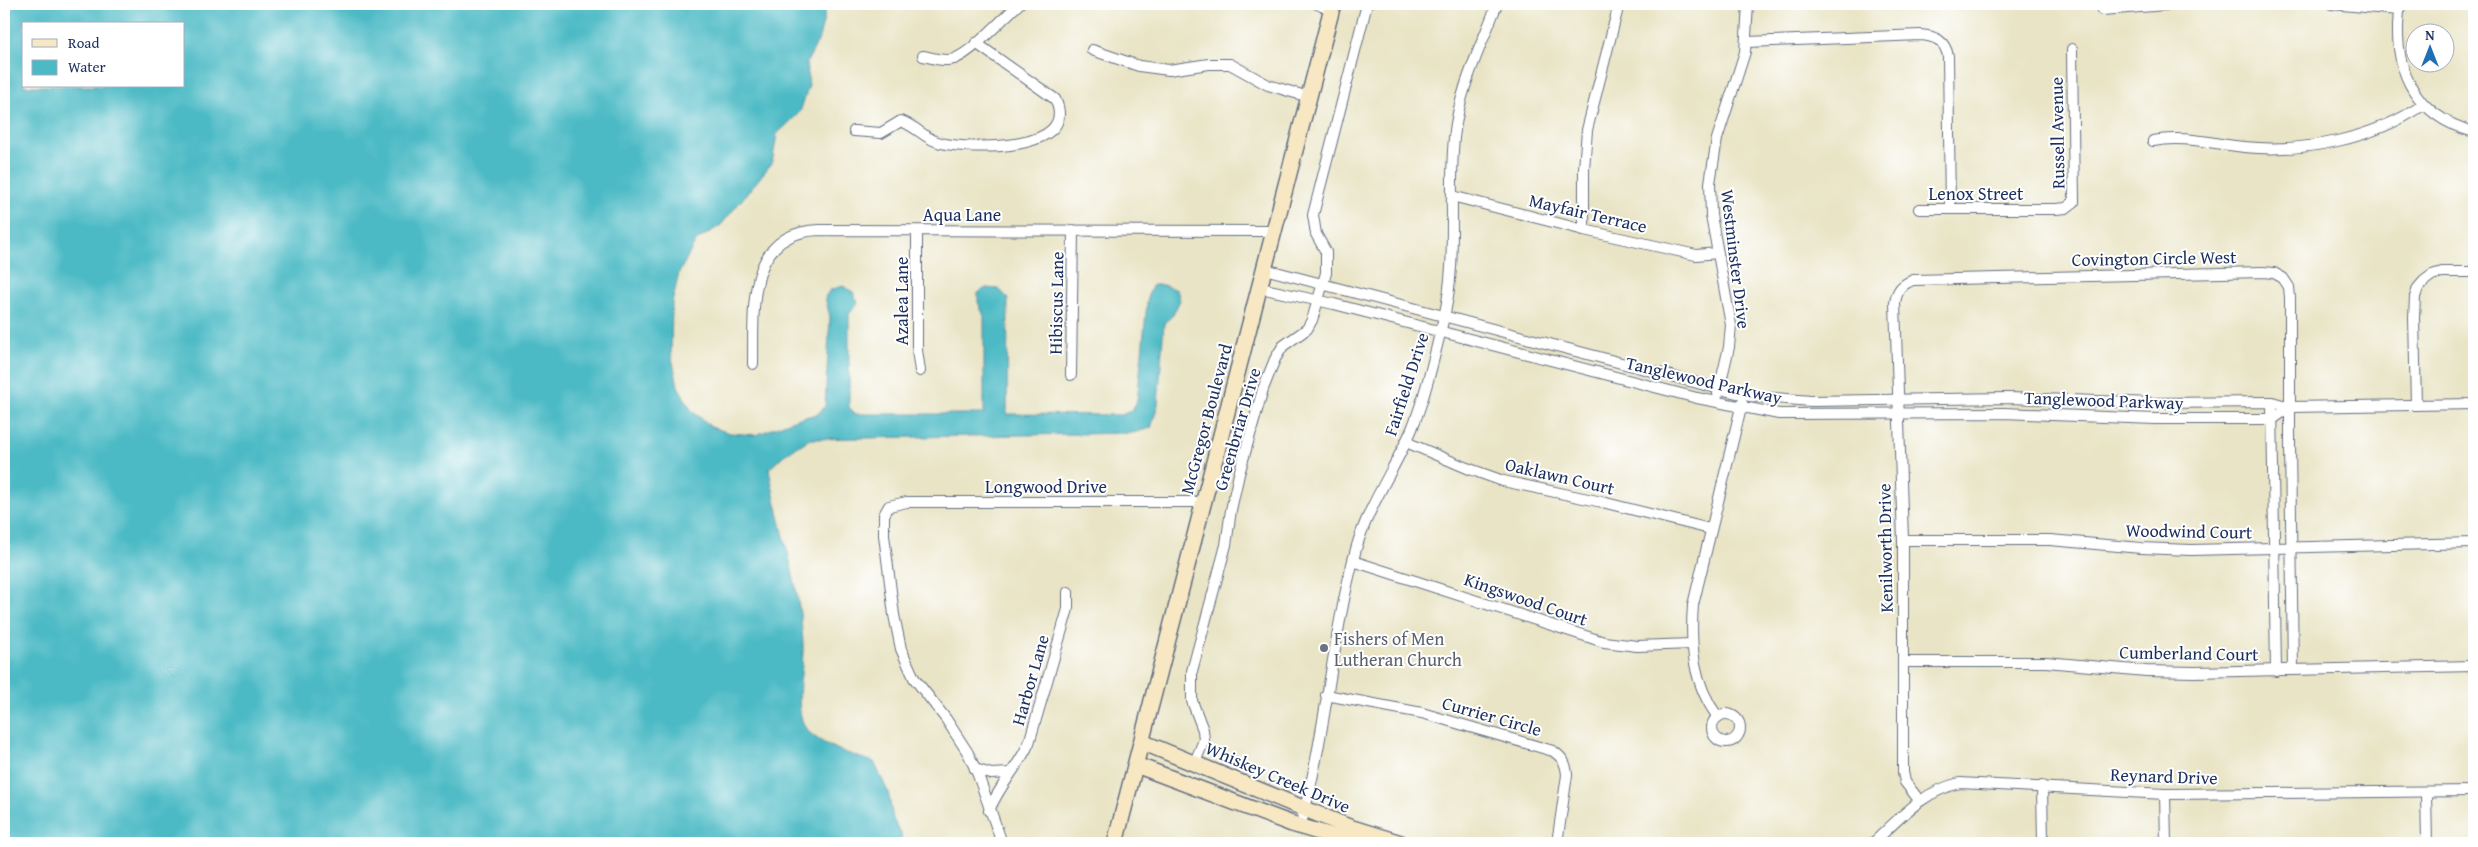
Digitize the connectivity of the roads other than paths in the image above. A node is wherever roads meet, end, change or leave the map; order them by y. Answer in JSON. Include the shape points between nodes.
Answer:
{"nodes":[{"id":1,"x":1019,"y":4,"type":"edge"},
{"id":2,"x":1317,"y":4,"type":"edge"},
{"id":3,"x":1367,"y":4,"type":"edge"},
{"id":4,"x":1497,"y":4,"type":"edge"},
{"id":5,"x":1619,"y":4,"type":"edge"},
{"id":6,"x":1748,"y":4,"type":"edge"},
{"id":7,"x":2178,"y":4,"type":"edge"},
{"id":8,"x":2332,"y":4,"type":"edge"},
{"id":9,"x":1332,"y":7,"type":"edge"},
{"id":10,"x":2400,"y":7,"type":"edge"},
{"id":11,"x":2102,"y":10,"type":"dead end"},
{"id":12,"x":1747,"y":42,"type":"junction"},
{"id":13,"x":976,"y":43,"type":"junction"},
{"id":14,"x":1092,"y":50,"type":"dead end"},
{"id":15,"x":2072,"y":50,"type":"dead end"},
{"id":16,"x":923,"y":56,"type":"dead end"},
{"id":17,"x":1309,"y":97,"type":"junction"},
{"id":18,"x":2423,"y":105,"type":"junction"},
{"id":19,"x":854,"y":131,"type":"dead end"},
{"id":20,"x":2474,"y":132,"type":"edge"},
{"id":21,"x":2153,"y":141,"type":"dead end"},
{"id":22,"x":1452,"y":196,"type":"junction"},
{"id":23,"x":1950,"y":208,"type":"junction"},
{"id":24,"x":1918,"y":209,"type":"dead end"},
{"id":25,"x":2033,"y":209,"type":"joint"},
{"id":26,"x":1073,"y":230,"type":"junction"},
{"id":27,"x":1584,"y":230,"type":"junction"},
{"id":28,"x":917,"y":231,"type":"junction"},
{"id":29,"x":1275,"y":231,"type":"junction"},
{"id":30,"x":1718,"y":253,"type":"junction"},
{"id":31,"x":1265,"y":269,"type":"junction"},
{"id":32,"x":2474,"y":272,"type":"edge"},
{"id":33,"x":1322,"y":285,"type":"junction"},
{"id":34,"x":1260,"y":288,"type":"junction"},
{"id":35,"x":1898,"y":291,"type":"joint"},
{"id":36,"x":1318,"y":300,"type":"junction"},
{"id":37,"x":1444,"y":317,"type":"junction"},
{"id":38,"x":1440,"y":332,"type":"junction"},
{"id":39,"x":754,"y":364,"type":"dead end"},
{"id":40,"x":920,"y":372,"type":"dead end"},
{"id":41,"x":1071,"y":375,"type":"dead end"},
{"id":42,"x":1720,"y":389,"type":"junction"},
{"id":43,"x":1744,"y":395,"type":"junction"},
{"id":44,"x":2024,"y":399,"type":"junction"},
{"id":45,"x":1897,"y":400,"type":"junction"},
{"id":46,"x":1716,"y":402,"type":"junction"},
{"id":47,"x":2272,"y":402,"type":"junction"},
{"id":48,"x":2149,"y":403,"type":"junction"},
{"id":49,"x":2474,"y":404,"type":"edge"},
{"id":50,"x":2416,"y":405,"type":"junction"},
{"id":51,"x":2290,"y":407,"type":"junction"},
{"id":52,"x":1742,"y":408,"type":"junction"},
{"id":53,"x":2024,"y":413,"type":"junction"},
{"id":54,"x":1897,"y":414,"type":"junction"},
{"id":55,"x":2149,"y":418,"type":"junction"},
{"id":56,"x":2272,"y":419,"type":"junction"},
{"id":57,"x":1406,"y":442,"type":"junction"},
{"id":58,"x":1204,"y":502,"type":"junction"},
{"id":59,"x":1710,"y":529,"type":"junction"},
{"id":60,"x":1902,"y":540,"type":"junction"},
{"id":61,"x":2474,"y":543,"type":"edge"},
{"id":62,"x":2274,"y":548,"type":"junction"},
{"id":63,"x":2292,"y":548,"type":"junction"},
{"id":64,"x":1353,"y":561,"type":"junction"},
{"id":65,"x":1068,"y":592,"type":"dead end"},
{"id":66,"x":1692,"y":644,"type":"junction"},
{"id":67,"x":1903,"y":662,"type":"junction"},
{"id":68,"x":2474,"y":666,"type":"edge"},
{"id":69,"x":2294,"y":670,"type":"junction"},
{"id":70,"x":2276,"y":671,"type":"junction"},
{"id":71,"x":1326,"y":695,"type":"junction"},
{"id":72,"x":1718,"y":717,"type":"dead end"},
{"id":73,"x":1142,"y":742,"type":"junction"},
{"id":74,"x":1195,"y":762,"type":"junction"},
{"id":75,"x":1136,"y":765,"type":"junction"},
{"id":76,"x":975,"y":769,"type":"junction"},
{"id":77,"x":1010,"y":773,"type":"junction"},
{"id":78,"x":2042,"y":786,"type":"junction"},
{"id":79,"x":2474,"y":791,"type":"edge"},
{"id":80,"x":2426,"y":793,"type":"junction"},
{"id":81,"x":2165,"y":794,"type":"junction"},
{"id":82,"x":1919,"y":800,"type":"junction"},
{"id":83,"x":1305,"y":808,"type":"junction"},
{"id":84,"x":989,"y":811,"type":"junction"},
{"id":85,"x":1334,"y":821,"type":"junction"},
{"id":86,"x":1300,"y":827,"type":"junction"},
{"id":87,"x":1330,"y":840,"type":"edge"},
{"id":88,"x":1002,"y":843,"type":"edge"},
{"id":89,"x":1116,"y":843,"type":"edge"},
{"id":90,"x":1355,"y":843,"type":"edge"},
{"id":91,"x":1401,"y":843,"type":"edge"},
{"id":92,"x":1557,"y":843,"type":"edge"},
{"id":93,"x":1873,"y":843,"type":"edge"},
{"id":94,"x":2044,"y":843,"type":"edge"},
{"id":95,"x":2166,"y":843,"type":"edge"},
{"id":96,"x":2427,"y":843,"type":"edge"}],
"edges":[{"from":1,"to":13,"type":"street"},
{"from":2,"to":9,"type":"street"},
{"from":3,"to":33,"type":"street","name":"Greenbriar Drive","via":[[1313,215],[1316,234],[1326,252],[1326,273]]},
{"from":4,"to":22,"type":"street","name":"Fairfield Drive","via":[[1470,67],[1460,101],[1454,138]]},
{"from":5,"to":27,"type":"street","via":[[1587,130]]},
{"from":6,"to":12,"type":"street","name":"Westminster Drive"},
{"from":7,"to":11,"type":"street"},
{"from":8,"to":10,"type":"street"},
{"from":9,"to":17,"type":"main road","name":"McGregor Boulevard"},
{"from":10,"to":18,"type":"street","via":[[2401,61],[2407,81]]},
{"from":12,"to":23,"type":"street","via":[[1920,36],[1939,39],[1946,47],[1948,62]]},
{"from":12,"to":30,"type":"street","name":"Westminster Drive","via":[[1712,162],[1710,193]]},
{"from":13,"to":16,"type":"street","via":[[953,59]]},
{"from":13,"to":19,"type":"street","via":[[1055,99],[1060,108],[1060,119],[1055,129],[1008,145],[939,143],[901,121],[881,133]]},
{"from":14,"to":17,"type":"street","via":[[1139,66],[1168,70],[1230,64],[1268,85]]},
{"from":15,"to":25,"type":"street","name":"Russell Avenue","via":[[2074,202],[2066,208]]},
{"from":17,"to":29,"type":"main road","name":"McGregor Boulevard"},
{"from":18,"to":20,"type":"street","via":[[2450,124]]},
{"from":18,"to":21,"type":"street","via":[[2373,130],[2301,146],[2256,148],[2181,138]]},
{"from":22,"to":27,"type":"street","name":"Mayfair Terrace"},
{"from":22,"to":37,"type":"street","name":"Fairfield Drive","via":[[1450,273]]},
{"from":23,"to":24,"type":"street","name":"Lenox Street"},
{"from":23,"to":25,"type":"street","name":"Lenox Street"},
{"from":26,"to":28,"type":"street","name":"Aqua Lane"},
{"from":26,"to":29,"type":"street","name":"Aqua Lane"},
{"from":26,"to":41,"type":"street","name":"Hibiscus Lane"},
{"from":27,"to":30,"type":"street","name":"Mayfair Terrace","via":[[1696,255]]},
{"from":28,"to":39,"type":"street","name":"Aqua Lane","via":[[810,230],[780,243],[762,266],[756,287]]},
{"from":28,"to":40,"type":"street","name":"Azalea Lane","via":[[917,350]]},
{"from":29,"to":31,"type":"main road","name":"McGregor Boulevard"},
{"from":30,"to":42,"type":"street","name":"Westminster Drive","via":[[1731,325]]},
{"from":31,"to":33,"type":"street","name":"Tanglewood Parkway"},
{"from":31,"to":34,"type":"main road","name":"McGregor Boulevard"},
{"from":32,"to":50,"type":"street","via":[[2442,272],[2424,280],[2418,288],[2414,318]]},
{"from":33,"to":36,"type":"street","name":"Greenbriar Drive"},
{"from":33,"to":37,"type":"street","name":"Tanglewood Parkway"},
{"from":34,"to":36,"type":"street","name":"Tanglewood Parkway"},
{"from":34,"to":58,"type":"main road","name":"McGregor Boulevard"},
{"from":35,"to":45,"type":"street","name":"Kenilworth Drive","via":[[1895,303]]},
{"from":35,"to":51,"type":"street","name":"Covington Circle West","via":[[1903,284],[1930,278],[2274,273],[2283,278],[2290,298]]},
{"from":36,"to":38,"type":"street","name":"Tanglewood Parkway"},
{"from":36,"to":74,"type":"street","name":"Greenbriar Drive","via":[[1317,310],[1307,329],[1283,346],[1275,359],[1244,455],[1226,546],[1192,671],[1192,701],[1204,740]]},
{"from":37,"to":38,"type":"street","name":"Fairfield Drive"},
{"from":37,"to":42,"type":"street","name":"Tanglewood Parkway"},
{"from":38,"to":46,"type":"street","name":"Tanglewood Parkway"},
{"from":38,"to":57,"type":"street","name":"Fairfield Drive"},
{"from":42,"to":43,"type":"street","name":"Tanglewood Parkway"},
{"from":42,"to":46,"type":"street","name":"Westminster Drive"},
{"from":43,"to":45,"type":"street","name":"Tanglewood Parkway","via":[[1811,402]]},
{"from":43,"to":52,"type":"street"},
{"from":44,"to":45,"type":"street","name":"Tanglewood Parkway"},
{"from":44,"to":48,"type":"street","name":"Tanglewood Parkway"},
{"from":44,"to":53,"type":"street"},
{"from":45,"to":54,"type":"street","name":"Kenilworth Drive"},
{"from":46,"to":52,"type":"street","name":"Tanglewood Parkway"},
{"from":47,"to":48,"type":"street","name":"Tanglewood Parkway"},
{"from":47,"to":51,"type":"street","name":"Tanglewood Parkway"},
{"from":47,"to":56,"type":"street"},
{"from":48,"to":55,"type":"street"},
{"from":49,"to":50,"type":"street","name":"Tanglewood Parkway"},
{"from":50,"to":51,"type":"street","name":"Tanglewood Parkway"},
{"from":51,"to":56,"type":"street"},
{"from":51,"to":63,"type":"street"},
{"from":52,"to":54,"type":"street","name":"Tanglewood Parkway","via":[[1779,414]]},
{"from":52,"to":59,"type":"street"},
{"from":53,"to":54,"type":"street","name":"Tanglewood Parkway"},
{"from":53,"to":55,"type":"street","name":"Tanglewood Parkway"},
{"from":54,"to":60,"type":"street","name":"Kenilworth Drive"},
{"from":55,"to":56,"type":"street","name":"Tanglewood Parkway"},
{"from":56,"to":62,"type":"street"},
{"from":57,"to":59,"type":"street","name":"Oaklawn Court","via":[[1503,481]]},
{"from":57,"to":64,"type":"street","name":"Fairfield Drive","via":[[1365,524]]},
{"from":58,"to":73,"type":"main road","name":"McGregor Boulevard"},
{"from":58,"to":76,"type":"street","name":"Longwood Drive","via":[[907,502],[889,506],[884,515],[884,535],[901,649],[914,678],[958,736]]},
{"from":59,"to":66,"type":"street","via":[[1693,605]]},
{"from":60,"to":62,"type":"street","name":"Woodwind Court","via":[[2000,538],[2141,548]]},
{"from":60,"to":67,"type":"street","name":"Kenilworth Drive"},
{"from":61,"to":63,"type":"street","name":"Woodwind Court"},
{"from":62,"to":63,"type":"street","name":"Woodwind Court"},
{"from":62,"to":70,"type":"street"},
{"from":63,"to":69,"type":"street"},
{"from":64,"to":66,"type":"street","name":"Kingswood Court","via":[[1604,642],[1637,646]]},
{"from":64,"to":71,"type":"street","name":"Fairfield Drive"},
{"from":65,"to":77,"type":"street","name":"Harbor Lane","via":[[1068,609],[1029,743]]},
{"from":66,"to":72,"type":"street","via":[[1701,688]]},
{"from":67,"to":70,"type":"street","name":"Cumberland Court","via":[[2046,662],[2146,671]]},
{"from":67,"to":82,"type":"street","name":"Kenilworth Drive","via":[[1903,772],[1905,782]]},
{"from":68,"to":69,"type":"street","name":"Cumberland Court"},
{"from":69,"to":70,"type":"street","name":"Cumberland Court"},
{"from":71,"to":83,"type":"street","name":"Fairfield Drive"},
{"from":71,"to":92,"type":"street","name":"Currier Circle","via":[[1454,721],[1557,754],[1566,766],[1567,775]]},
{"from":73,"to":74,"type":"main road","name":"Whiskey Creek Drive"},
{"from":73,"to":75,"type":"main road","name":"McGregor Boulevard"},
{"from":74,"to":83,"type":"main road","name":"Whiskey Creek Drive"},
{"from":75,"to":86,"type":"main road","name":"Whiskey Creek Drive"},
{"from":75,"to":89,"type":"main road","name":"McGregor Boulevard"},
{"from":76,"to":77,"type":"street","via":[[991,774]]},
{"from":76,"to":84,"type":"street"},
{"from":77,"to":84,"type":"street","name":"Harbor Lane","via":[[996,792]]},
{"from":78,"to":81,"type":"street","name":"Reynard Drive"},
{"from":78,"to":82,"type":"street","name":"Reynard Drive","via":[[1960,783],[1937,789]]},
{"from":78,"to":94,"type":"street"},
{"from":79,"to":80,"type":"street","name":"Reynard Drive"},
{"from":80,"to":81,"type":"street","name":"Reynard Drive"},
{"from":80,"to":96,"type":"street"},
{"from":81,"to":95,"type":"street"},
{"from":82,"to":93,"type":"street","name":"Reynard Drive"},
{"from":83,"to":85,"type":"main road","name":"Whiskey Creek Drive"},
{"from":83,"to":86,"type":"street","name":"Fairfield Drive"},
{"from":84,"to":88,"type":"street"},
{"from":85,"to":87,"type":"street"},
{"from":85,"to":91,"type":"main road","name":"Whiskey Creek Drive"},
{"from":86,"to":87,"type":"main road","name":"Whiskey Creek Drive"},
{"from":87,"to":90,"type":"main road","name":"Whiskey Creek Drive"}]}
